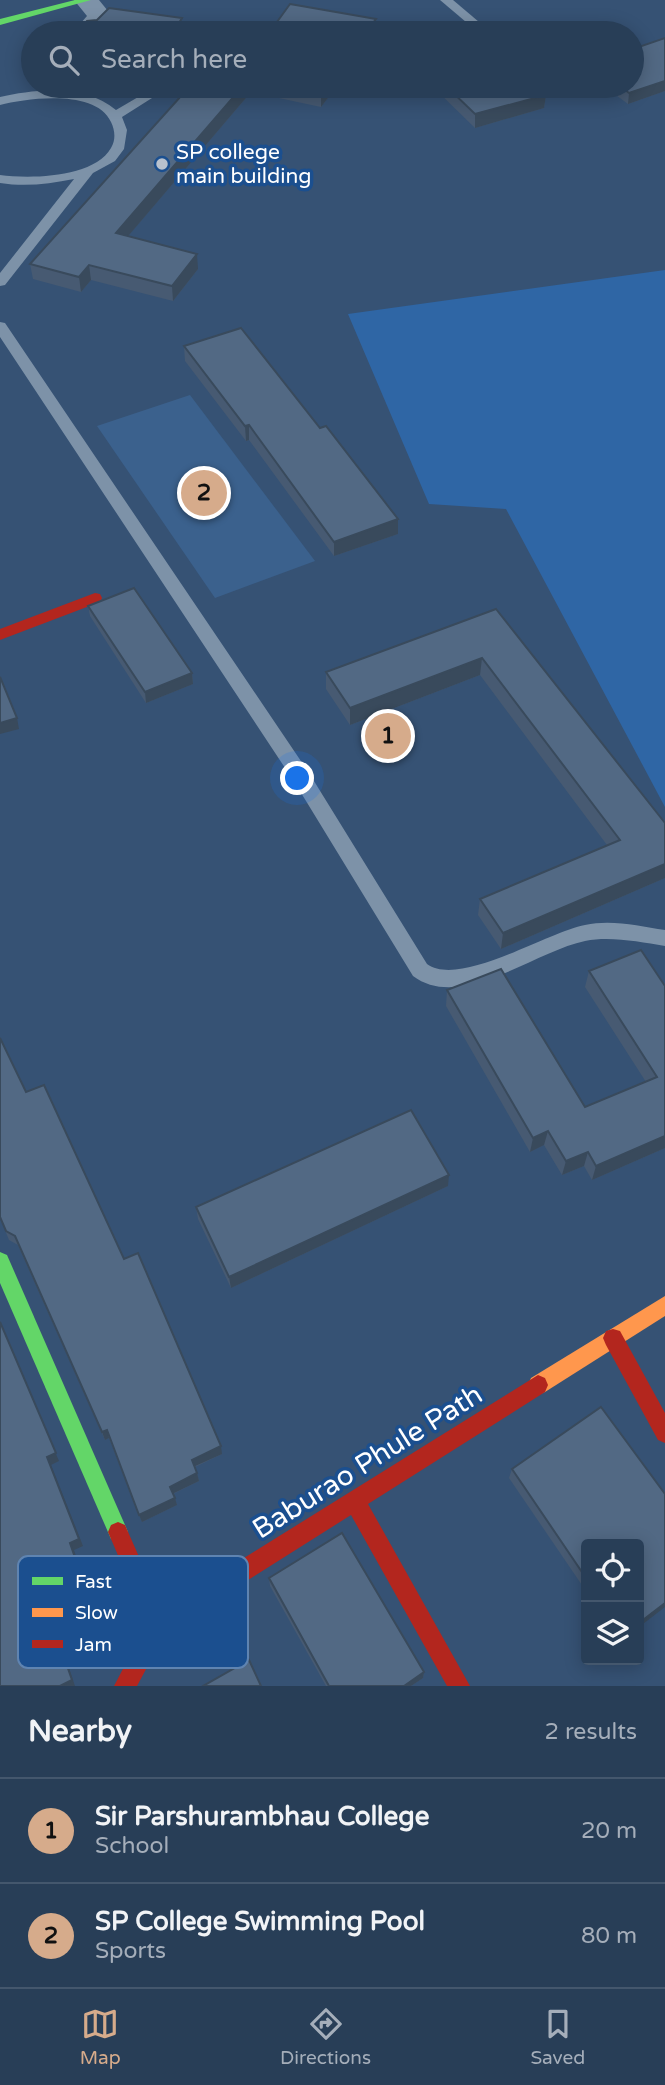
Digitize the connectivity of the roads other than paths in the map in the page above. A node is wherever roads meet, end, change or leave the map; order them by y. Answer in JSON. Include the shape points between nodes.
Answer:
{"nodes":[{"id":1,"x":86,"y":0,"type":"edge"},
{"id":2,"x":446,"y":0,"type":"edge"},
{"id":3,"x":95,"y":21,"type":"edge"},
{"id":4,"x":471,"y":21,"type":"edge"},
{"id":5,"x":0,"y":22,"type":"edge"},
{"id":6,"x":21,"y":96,"type":"edge"},
{"id":7,"x":81,"y":98,"type":"edge"},
{"id":8,"x":145,"y":98,"type":"edge"},
{"id":9,"x":0,"y":101,"type":"edge"},
{"id":10,"x":115,"y":116,"type":"junction"},
{"id":11,"x":87,"y":172,"type":"junction"},
{"id":12,"x":0,"y":179,"type":"edge"},
{"id":13,"x":0,"y":282,"type":"edge"},
{"id":14,"x":0,"y":326,"type":"edge"},
{"id":15,"x":95,"y":598,"type":"dead end"},
{"id":16,"x":0,"y":635,"type":"edge"},
{"id":17,"x":665,"y":938,"type":"edge"},
{"id":18,"x":0,"y":1261,"type":"edge"},
{"id":19,"x":665,"y":1305,"type":"edge"},
{"id":20,"x":613,"y":1338,"type":"junction"},
{"id":21,"x":665,"y":1433,"type":"edge"},
{"id":22,"x":354,"y":1500,"type":"junction"},
{"id":23,"x":128,"y":1556,"type":"edge"},
{"id":24,"x":248,"y":1567,"type":"edge"},
{"id":25,"x":135,"y":1668,"type":"edge"},
{"id":26,"x":125,"y":1686,"type":"edge"},
{"id":27,"x":459,"y":1686,"type":"edge"}],
"edges":[{"from":1,"to":3,"type":"street","via":[[100,16]]},
{"from":1,"to":5,"type":"street"},
{"from":2,"to":4,"type":"lane"},
{"from":6,"to":9,"type":"lane"},
{"from":7,"to":10,"type":"lane","via":[[100,104]]},
{"from":8,"to":10,"type":"lane"},
{"from":10,"to":11,"type":"lane","via":[[122,130],[119,145],[107,160]]},
{"from":11,"to":12,"type":"lane","via":[[32,183]]},
{"from":11,"to":13,"type":"lane"},
{"from":14,"to":17,"type":"lane","via":[[302,778],[420,970],[432,978],[468,975],[584,933],[620,931]]},
{"from":15,"to":16,"type":"street"},
{"from":18,"to":23,"type":"street"},
{"from":19,"to":20,"type":"street","name":"Baburao Phule Path"},
{"from":20,"to":21,"type":"street"},
{"from":20,"to":22,"type":"street","name":"Baburao Phule Path"},
{"from":22,"to":24,"type":"street","name":"Baburao Phule Path"},
{"from":22,"to":27,"type":"street"},
{"from":25,"to":26,"type":"street","name":"Baburao Phule Path"}]}
